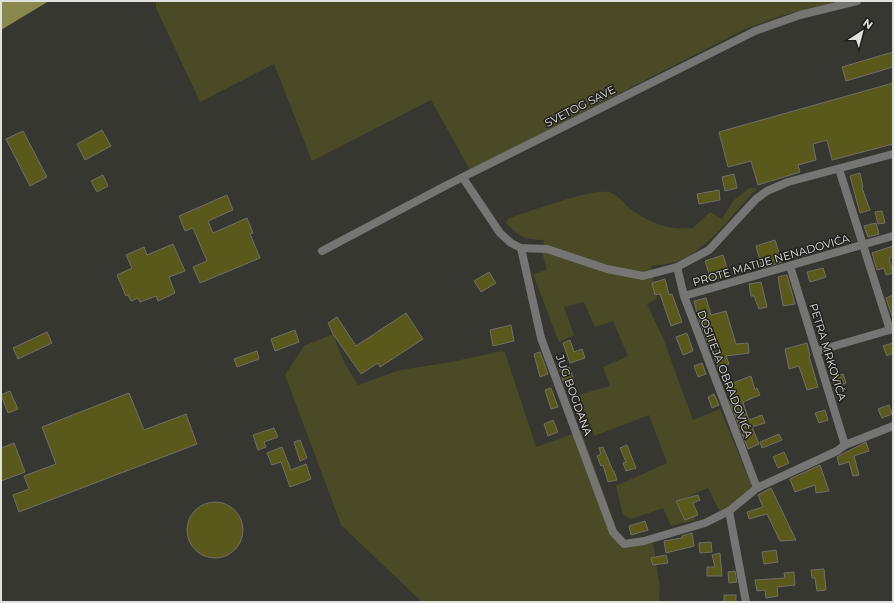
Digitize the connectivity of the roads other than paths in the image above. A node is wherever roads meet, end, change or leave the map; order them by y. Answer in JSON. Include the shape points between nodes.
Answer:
{"nodes":[{"id":1,"x":857,"y":1,"type":"edge"},
{"id":2,"x":893,"y":154,"type":"edge"},
{"id":3,"x":839,"y":169,"type":"junction"},
{"id":4,"x":463,"y":178,"type":"junction"},
{"id":5,"x":893,"y":236,"type":"edge"},
{"id":6,"x":863,"y":245,"type":"junction"},
{"id":7,"x":521,"y":248,"type":"junction"},
{"id":8,"x":322,"y":251,"type":"dead end"},
{"id":9,"x":790,"y":266,"type":"junction"},
{"id":10,"x":677,"y":267,"type":"junction"},
{"id":11,"x":684,"y":296,"type":"junction"},
{"id":12,"x":892,"y":329,"type":"edge"},
{"id":13,"x":816,"y":350,"type":"junction"},
{"id":14,"x":893,"y":426,"type":"edge"},
{"id":15,"x":845,"y":445,"type":"junction"},
{"id":16,"x":757,"y":488,"type":"junction"},
{"id":17,"x":729,"y":511,"type":"junction"},
{"id":18,"x":746,"y":602,"type":"edge"}],
"edges":[{"from":1,"to":4,"type":"street","name":"SVETOG SAVE","via":[[800,15],[755,31]]},
{"from":2,"to":3,"type":"street"},
{"from":3,"to":6,"type":"street","name":"PROTE MATIJE NENADOVIĆA"},
{"from":3,"to":10,"type":"street","via":[[766,190],[709,250]]},
{"from":4,"to":7,"type":"street","via":[[500,233]]},
{"from":4,"to":8,"type":"street","name":"SVETOG SAVE"},
{"from":5,"to":6,"type":"street","name":"PROTE MATIJE NENADOVIĆA"},
{"from":6,"to":9,"type":"street","name":"PROTE MATIJE NENADOVIĆA"},
{"from":6,"to":12,"type":"street","name":"PROTE MATIJE NENADOVIĆA"},
{"from":7,"to":10,"type":"street","via":[[547,250],[607,269],[643,276]]},
{"from":7,"to":17,"type":"street","name":"JUG BOGDANA","via":[[541,338],[613,532],[624,544],[644,541],[705,523]]},
{"from":9,"to":11,"type":"street","name":"PROTE MATIJE NENADOVIĆA"},
{"from":9,"to":13,"type":"street","name":"PETRA MRKOVIĆA"},
{"from":10,"to":11,"type":"street","name":"DOSITEJA OBRADOVIĆA"},
{"from":11,"to":16,"type":"street","name":"DOSITEJA OBRADOVIĆA"},
{"from":12,"to":13,"type":"street"},
{"from":13,"to":15,"type":"street","name":"PETRA MRKOVIĆA"},
{"from":14,"to":15,"type":"street"},
{"from":15,"to":16,"type":"street"},
{"from":16,"to":17,"type":"street"},
{"from":17,"to":18,"type":"street"}]}
